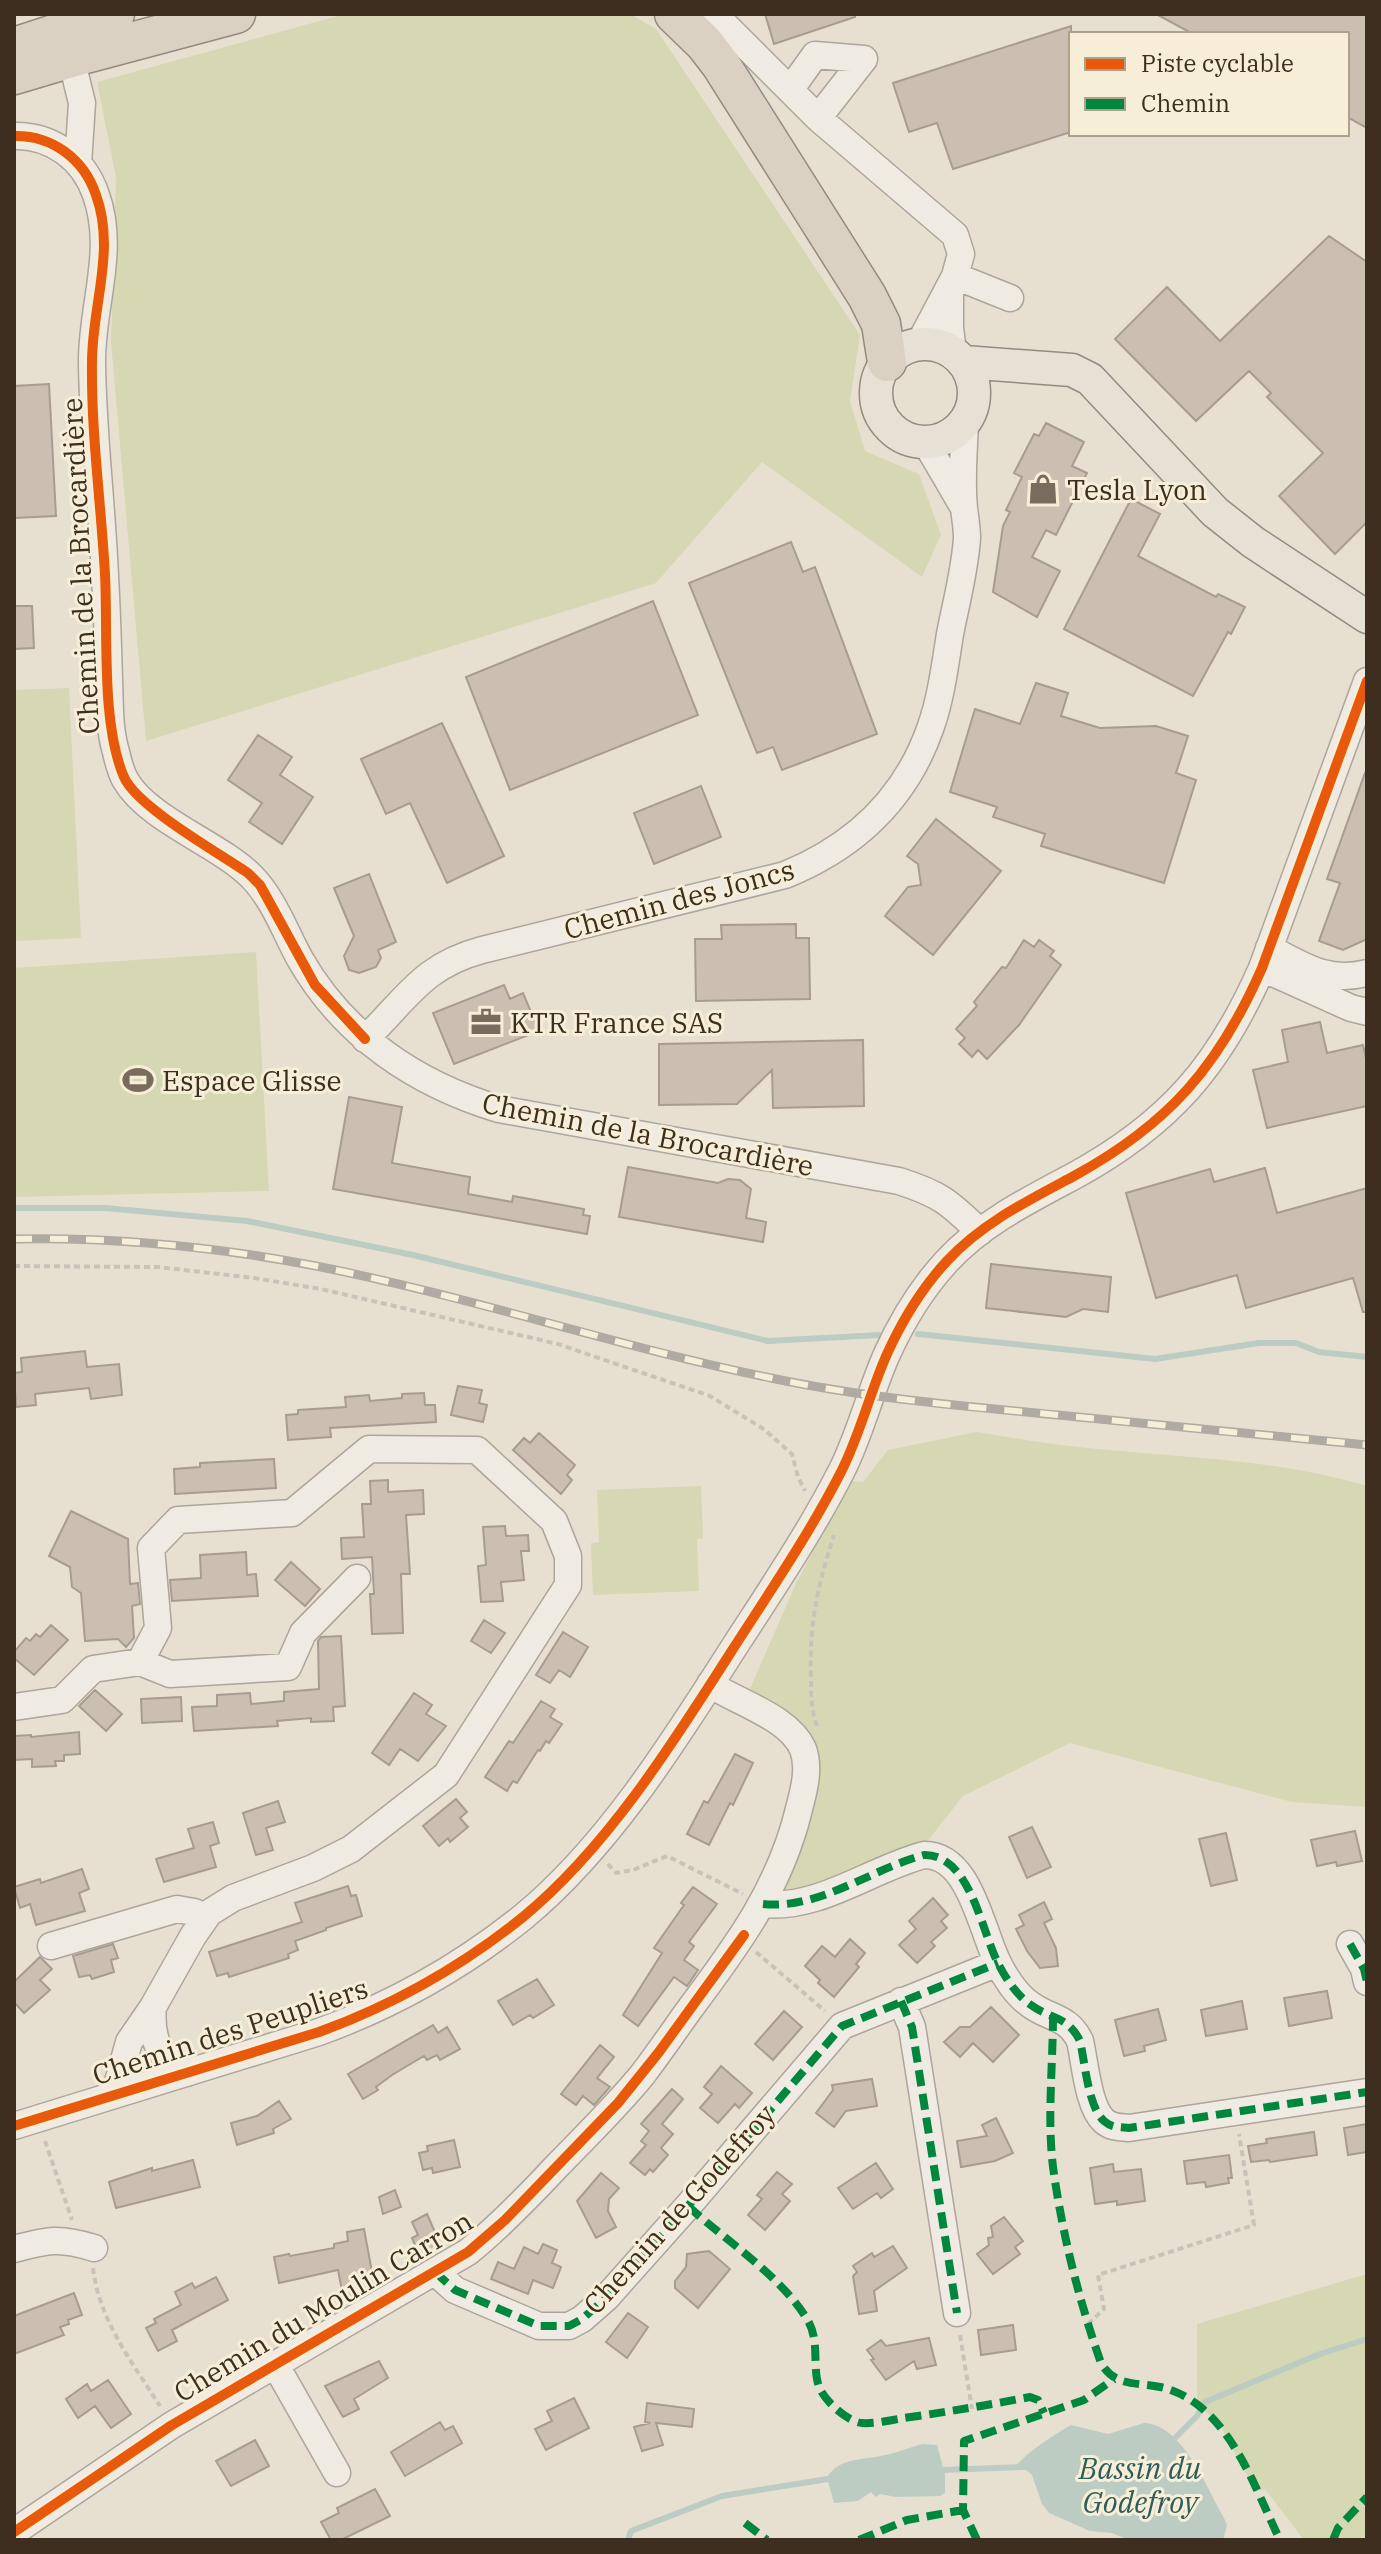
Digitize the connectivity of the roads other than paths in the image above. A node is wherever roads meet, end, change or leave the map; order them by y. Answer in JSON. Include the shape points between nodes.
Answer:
{"nodes":[{"id":1,"x":115,"y":14,"type":"edge"},
{"id":2,"x":172,"y":14,"type":"edge"},
{"id":3,"x":236,"y":14,"type":"edge"},
{"id":4,"x":674,"y":14,"type":"edge"},
{"id":5,"x":714,"y":14,"type":"edge"},
{"id":6,"x":14,"y":47,"type":"edge"},
{"id":7,"x":71,"y":58,"type":"junction"},
{"id":8,"x":14,"y":75,"type":"edge"},
{"id":9,"x":790,"y":90,"type":"junction"},
{"id":10,"x":818,"y":118,"type":"junction"},
{"id":11,"x":14,"y":136,"type":"edge"},
{"id":12,"x":78,"y":164,"type":"junction"},
{"id":13,"x":952,"y":282,"type":"junction"},
{"id":14,"x":1010,"y":298,"type":"dead end"},
{"id":15,"x":903,"y":353,"type":"junction"},
{"id":16,"x":959,"y":357,"type":"junction"},
{"id":17,"x":1056,"y":369,"type":"junction"},
{"id":18,"x":969,"y":415,"type":"junction"},
{"id":19,"x":926,"y":443,"type":"junction"},
{"id":20,"x":964,"y":508,"type":"junction"},
{"id":21,"x":1367,"y":617,"type":"edge"},
{"id":22,"x":1367,"y":681,"type":"edge"},
{"id":23,"x":1266,"y":958,"type":"junction"},
{"id":24,"x":1367,"y":973,"type":"edge"},
{"id":25,"x":1367,"y":1012,"type":"edge"},
{"id":26,"x":365,"y":1039,"type":"junction"},
{"id":27,"x":980,"y":1232,"type":"junction"},
{"id":28,"x":357,"y":1578,"type":"dead end"},
{"id":29,"x":140,"y":1662,"type":"junction"},
{"id":30,"x":710,"y":1684,"type":"junction"},
{"id":31,"x":14,"y":1707,"type":"edge"},
{"id":32,"x":757,"y":1901,"type":"junction"},
{"id":33,"x":205,"y":1918,"type":"junction"},
{"id":34,"x":1350,"y":1944,"type":"dead end"},
{"id":35,"x":51,"y":1946,"type":"dead end"},
{"id":36,"x":998,"y":1963,"type":"junction"},
{"id":37,"x":1366,"y":1973,"type":"edge"},
{"id":38,"x":901,"y":2001,"type":"junction"},
{"id":39,"x":153,"y":2007,"type":"junction"},
{"id":40,"x":187,"y":2073,"type":"junction"},
{"id":41,"x":1367,"y":2092,"type":"edge"},
{"id":42,"x":121,"y":2093,"type":"junction"},
{"id":43,"x":14,"y":2126,"type":"edge"},
{"id":44,"x":94,"y":2248,"type":"road end"},
{"id":45,"x":14,"y":2249,"type":"edge"},
{"id":46,"x":435,"y":2272,"type":"junction"},
{"id":47,"x":957,"y":2313,"type":"road end"},
{"id":48,"x":275,"y":2364,"type":"junction"},
{"id":49,"x":337,"y":2473,"type":"dead end"},
{"id":50,"x":14,"y":2532,"type":"edge"}],
"edges":[{"from":1,"to":6,"type":"highway"},
{"from":2,"to":7,"type":"street"},
{"from":3,"to":7,"type":"highway"},
{"from":4,"to":15,"type":"highway","via":[[721,65]]},
{"from":5,"to":9,"type":"street"},
{"from":7,"to":8,"type":"highway"},
{"from":7,"to":12,"type":"street","via":[[82,103]]},
{"from":9,"to":10,"type":"street"},
{"from":9,"to":10,"type":"street","via":[[815,55],[864,59]]},
{"from":10,"to":13,"type":"street","via":[[955,235],[961,254]]},
{"from":11,"to":12,"type":"street","name":"Chemin de la Brocardière","via":[[47,142]]},
{"from":12,"to":26,"type":"street","name":"Chemin de la Brocardière","via":[[95,191],[104,231],[92,361],[110,719],[125,781],[144,801],[260,885],[315,985]]},
{"from":13,"to":14,"type":"street"},
{"from":13,"to":15,"type":"street"},
{"from":13,"to":16,"type":"street","via":[[950,328]]},
{"from":15,"to":16,"type":"main road","via":[[942,346]]},
{"from":15,"to":19,"type":"main road","via":[[879,376],[878,407],[896,432]]},
{"from":16,"to":17,"type":"main road"},
{"from":16,"to":18,"type":"main road","via":[[973,384]]},
{"from":17,"to":18,"type":"main road","via":[[1003,388]]},
{"from":17,"to":21,"type":"main road","via":[[1090,379],[1215,512]]},
{"from":18,"to":19,"type":"main road","via":[[954,433]]},
{"from":18,"to":20,"type":"street","name":"Chemin des Joncs"},
{"from":19,"to":20,"type":"street","name":"Chemin des Joncs"},
{"from":20,"to":26,"type":"street","name":"Chemin des Joncs","via":[[966,543],[931,727],[904,783],[863,830],[821,859],[785,875],[448,961],[432,970]]},
{"from":22,"to":23,"type":"street"},
{"from":23,"to":24,"type":"street","via":[[1323,974]]},
{"from":23,"to":25,"type":"street","via":[[1351,1008]]},
{"from":23,"to":27,"type":"street","via":[[1218,1053],[1172,1108],[1127,1144]]},
{"from":26,"to":27,"type":"street","name":"Chemin de la Brocardière","via":[[458,1097],[515,1112],[899,1181],[951,1204]]},
{"from":27,"to":30,"type":"street","via":[[948,1260],[904,1320],[841,1472]]},
{"from":28,"to":29,"type":"street","via":[[303,1633],[288,1667],[170,1674]]},
{"from":29,"to":31,"type":"street","via":[[93,1669],[62,1700]]},
{"from":29,"to":33,"type":"street","via":[[158,1628],[151,1548],[178,1520],[292,1513],[369,1449],[477,1450],[554,1521],[568,1556],[568,1585],[446,1775],[351,1849],[233,1898]]},
{"from":30,"to":32,"type":"street","name":"Chemin du Moulin Carron","via":[[790,1730],[806,1760],[796,1822]]},
{"from":30,"to":40,"type":"street","name":"Chemin des Peupliers","via":[[597,1842],[524,1916],[461,1963],[387,2004],[319,2032]]},
{"from":32,"to":36,"type":"street","via":[[777,1906],[833,1891],[914,1857],[935,1855],[965,1882]]},
{"from":32,"to":46,"type":"street","name":"Chemin du Moulin Carron","via":[[744,1935],[618,2103],[505,2220]]},
{"from":33,"to":35,"type":"street","via":[[177,1909]]},
{"from":33,"to":39,"type":"street"},
{"from":34,"to":37,"type":"street"},
{"from":36,"to":38,"type":"street","name":"Chemin de Godefroy"},
{"from":36,"to":41,"type":"street","via":[[1031,2005],[1076,2033],[1093,2103],[1114,2127]]},
{"from":38,"to":46,"type":"street","name":"Chemin de Godefroy","via":[[842,2026],[688,2206],[582,2319],[569,2326],[539,2326],[455,2290]]},
{"from":38,"to":47,"type":"street","via":[[912,2027]]},
{"from":39,"to":40,"type":"street","via":[[159,2051]]},
{"from":39,"to":42,"type":"street","via":[[122,2059]]},
{"from":40,"to":42,"type":"street","name":"Chemin des Peupliers"},
{"from":42,"to":43,"type":"street","name":"Chemin des Peupliers"},
{"from":44,"to":45,"type":"street","via":[[54,2239]]},
{"from":46,"to":48,"type":"street","name":"Chemin du Moulin Carron"},
{"from":48,"to":49,"type":"street"},
{"from":48,"to":50,"type":"street","name":"Chemin du Moulin Carron","via":[[172,2425]]}]}
